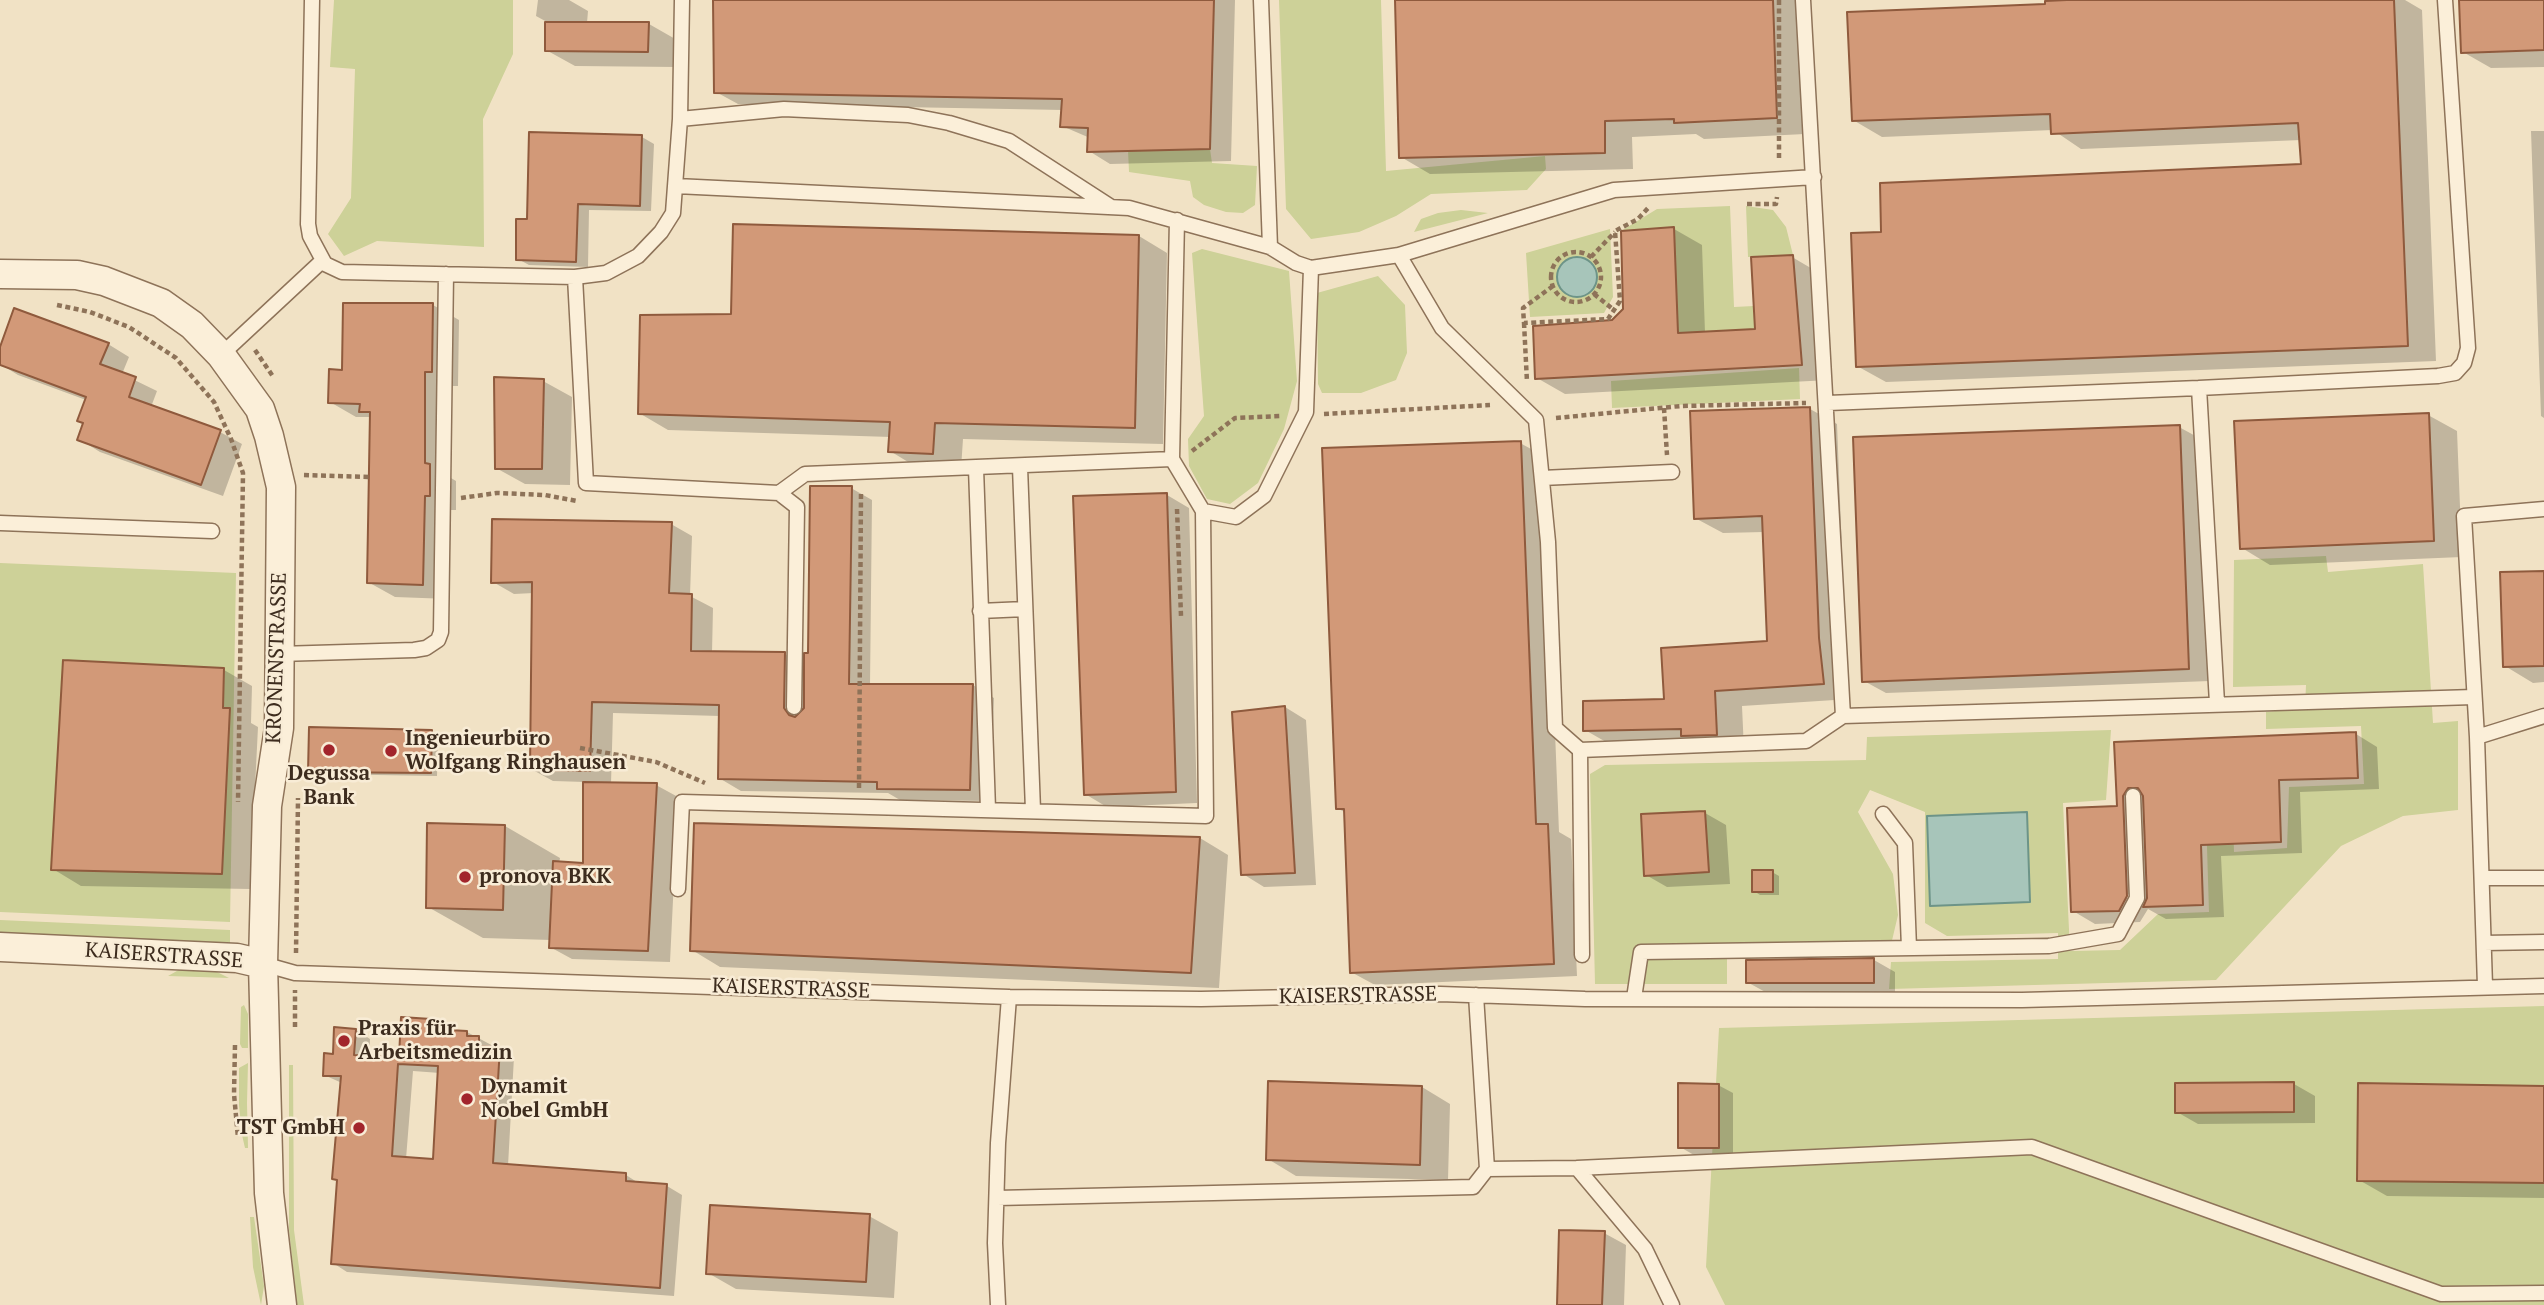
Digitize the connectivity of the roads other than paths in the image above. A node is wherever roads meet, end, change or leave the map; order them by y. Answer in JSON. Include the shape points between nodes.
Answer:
{"nodes":[{"id":1,"x":312,"y":0,"type":"edge"},
{"id":2,"x":682,"y":0,"type":"edge"},
{"id":3,"x":1261,"y":0,"type":"edge"},
{"id":4,"x":1803,"y":0,"type":"edge"},
{"id":5,"x":2445,"y":0,"type":"edge"},
{"id":6,"x":681,"y":119,"type":"junction"},
{"id":7,"x":1814,"y":177,"type":"junction"},
{"id":8,"x":676,"y":186,"type":"junction"},
{"id":9,"x":1113,"y":208,"type":"junction"},
{"id":10,"x":1177,"y":220,"type":"junction"},
{"id":11,"x":1270,"y":247,"type":"junction"},
{"id":12,"x":1399,"y":255,"type":"junction"},
{"id":13,"x":322,"y":261,"type":"junction"},
{"id":14,"x":1311,"y":268,"type":"junction"},
{"id":15,"x":0,"y":274,"type":"edge"},
{"id":16,"x":446,"y":274,"type":"junction"},
{"id":17,"x":575,"y":277,"type":"junction"},
{"id":18,"x":221,"y":355,"type":"junction"},
{"id":19,"x":2199,"y":388,"type":"junction"},
{"id":20,"x":1828,"y":402,"type":"junction"},
{"id":21,"x":1172,"y":459,"type":"junction"},
{"id":22,"x":1020,"y":467,"type":"junction"},
{"id":23,"x":976,"y":468,"type":"junction"},
{"id":24,"x":1672,"y":472,"type":"road end"},
{"id":25,"x":1542,"y":478,"type":"junction"},
{"id":26,"x":779,"y":493,"type":"junction"},
{"id":27,"x":2544,"y":509,"type":"edge"},
{"id":28,"x":1203,"y":511,"type":"junction"},
{"id":29,"x":0,"y":523,"type":"edge"},
{"id":30,"x":212,"y":531,"type":"dead end"},
{"id":31,"x":1025,"y":609,"type":"junction"},
{"id":32,"x":980,"y":611,"type":"junction"},
{"id":33,"x":279,"y":654,"type":"junction"},
{"id":34,"x":2474,"y":697,"type":"junction"},
{"id":35,"x":2217,"y":703,"type":"junction"},
{"id":36,"x":794,"y":707,"type":"dead end"},
{"id":37,"x":1843,"y":716,"type":"junction"},
{"id":38,"x":2544,"y":716,"type":"edge"},
{"id":39,"x":2477,"y":737,"type":"junction"},
{"id":40,"x":1580,"y":750,"type":"junction"},
{"id":41,"x":2133,"y":796,"type":"dead end"},
{"id":42,"x":988,"y":809,"type":"junction"},
{"id":43,"x":1033,"y":810,"type":"junction"},
{"id":44,"x":1883,"y":814,"type":"dead end"},
{"id":45,"x":2482,"y":878,"type":"junction"},
{"id":46,"x":2544,"y":878,"type":"edge"},
{"id":47,"x":678,"y":889,"type":"dead end"},
{"id":48,"x":2484,"y":943,"type":"junction"},
{"id":49,"x":2544,"y":943,"type":"edge"},
{"id":50,"x":0,"y":947,"type":"edge"},
{"id":51,"x":1909,"y":948,"type":"junction"},
{"id":52,"x":1582,"y":956,"type":"dead end"},
{"id":53,"x":263,"y":964,"type":"junction"},
{"id":54,"x":2485,"y":986,"type":"junction"},
{"id":55,"x":2544,"y":986,"type":"edge"},
{"id":56,"x":1476,"y":995,"type":"junction"},
{"id":57,"x":1009,"y":997,"type":"junction"},
{"id":58,"x":1634,"y":998,"type":"junction"},
{"id":59,"x":1577,"y":1168,"type":"junction"},
{"id":60,"x":1487,"y":1169,"type":"junction"},
{"id":61,"x":997,"y":1198,"type":"junction"},
{"id":62,"x":2544,"y":1293,"type":"edge"},
{"id":63,"x":282,"y":1305,"type":"edge"},
{"id":64,"x":998,"y":1305,"type":"edge"},
{"id":65,"x":1672,"y":1305,"type":"edge"}],
"edges":[{"from":1,"to":13,"type":"lane","via":[[308,224]]},
{"from":2,"to":6,"type":"lane"},
{"from":3,"to":11,"type":"lane"},
{"from":4,"to":7,"type":"lane"},
{"from":5,"to":19,"type":"lane","via":[[2468,348],[2464,363],[2455,373],[2438,376]]},
{"from":6,"to":8,"type":"lane"},
{"from":6,"to":9,"type":"lane","via":[[783,110],[908,115],[949,123],[1009,141]]},
{"from":7,"to":12,"type":"lane","via":[[1614,190]]},
{"from":7,"to":20,"type":"lane"},
{"from":8,"to":9,"type":"lane"},
{"from":8,"to":17,"type":"lane","via":[[673,213],[638,256],[606,273]]},
{"from":9,"to":10,"type":"lane"},
{"from":10,"to":11,"type":"lane"},
{"from":10,"to":21,"type":"lane"},
{"from":11,"to":14,"type":"lane"},
{"from":12,"to":14,"type":"lane"},
{"from":12,"to":25,"type":"lane","via":[[1442,328],[1536,420]]},
{"from":13,"to":16,"type":"lane","via":[[342,272]]},
{"from":13,"to":18,"type":"lane"},
{"from":14,"to":28,"type":"lane","via":[[1306,412],[1264,496],[1236,517]]},
{"from":15,"to":18,"type":"street","name":"KRONENSTRASSE","via":[[77,275],[126,288],[162,303]]},
{"from":16,"to":17,"type":"lane"},
{"from":16,"to":33,"type":"lane","via":[[438,640],[414,650]]},
{"from":17,"to":26,"type":"lane","via":[[586,483]]},
{"from":18,"to":33,"type":"street","name":"KRONENSTRASSE","via":[[260,409],[281,487]]},
{"from":19,"to":20,"type":"lane"},
{"from":19,"to":35,"type":"lane"},
{"from":20,"to":37,"type":"lane"},
{"from":21,"to":22,"type":"lane"},
{"from":21,"to":28,"type":"lane"},
{"from":22,"to":23,"type":"lane"},
{"from":22,"to":31,"type":"lane"},
{"from":23,"to":26,"type":"lane","via":[[805,474]]},
{"from":23,"to":32,"type":"lane"},
{"from":24,"to":25,"type":"lane"},
{"from":25,"to":40,"type":"lane","via":[[1555,728]]},
{"from":26,"to":36,"type":"lane","via":[[797,507]]},
{"from":27,"to":34,"type":"lane","via":[[2464,516]]},
{"from":28,"to":43,"type":"lane","via":[[1206,816]]},
{"from":29,"to":30,"type":"lane"},
{"from":31,"to":32,"type":"lane"},
{"from":31,"to":43,"type":"lane"},
{"from":32,"to":42,"type":"lane"},
{"from":33,"to":53,"type":"street","name":"KRONENSTRASSE","via":[[279,728],[267,806]]},
{"from":34,"to":35,"type":"lane"},
{"from":34,"to":39,"type":"lane"},
{"from":35,"to":37,"type":"lane"},
{"from":37,"to":40,"type":"lane","via":[[1806,741]]},
{"from":38,"to":39,"type":"lane"},
{"from":39,"to":45,"type":"lane"},
{"from":40,"to":52,"type":"lane"},
{"from":41,"to":51,"type":"lane","via":[[2137,898],[2118,934],[2049,946]]},
{"from":42,"to":43,"type":"lane"},
{"from":42,"to":47,"type":"lane","via":[[682,802]]},
{"from":44,"to":51,"type":"lane","via":[[1905,843]]},
{"from":45,"to":46,"type":"lane"},
{"from":45,"to":48,"type":"lane"},
{"from":48,"to":49,"type":"lane"},
{"from":48,"to":54,"type":"lane"},
{"from":50,"to":53,"type":"street","name":"KAISERSTRASSE","via":[[237,958]]},
{"from":51,"to":58,"type":"lane","via":[[1641,952]]},
{"from":53,"to":57,"type":"lane","name":"KAISERSTRASSE","via":[[295,974]]},
{"from":53,"to":63,"type":"street","name":"KRONENSTRASSE","via":[[269,1192]]},
{"from":54,"to":55,"type":"lane","name":"KAISERSTRASSE"},
{"from":54,"to":58,"type":"lane","name":"KAISERSTRASSE","via":[[2022,1000]]},
{"from":56,"to":57,"type":"lane","name":"KAISERSTRASSE"},
{"from":56,"to":58,"type":"lane","name":"KAISERSTRASSE"},
{"from":56,"to":60,"type":"lane"},
{"from":57,"to":61,"type":"lane"},
{"from":59,"to":60,"type":"lane"},
{"from":59,"to":62,"type":"lane","via":[[2032,1147],[2441,1294]]},
{"from":59,"to":65,"type":"lane","via":[[1645,1249]]},
{"from":60,"to":61,"type":"lane","via":[[1473,1187]]},
{"from":61,"to":64,"type":"lane"}]}
